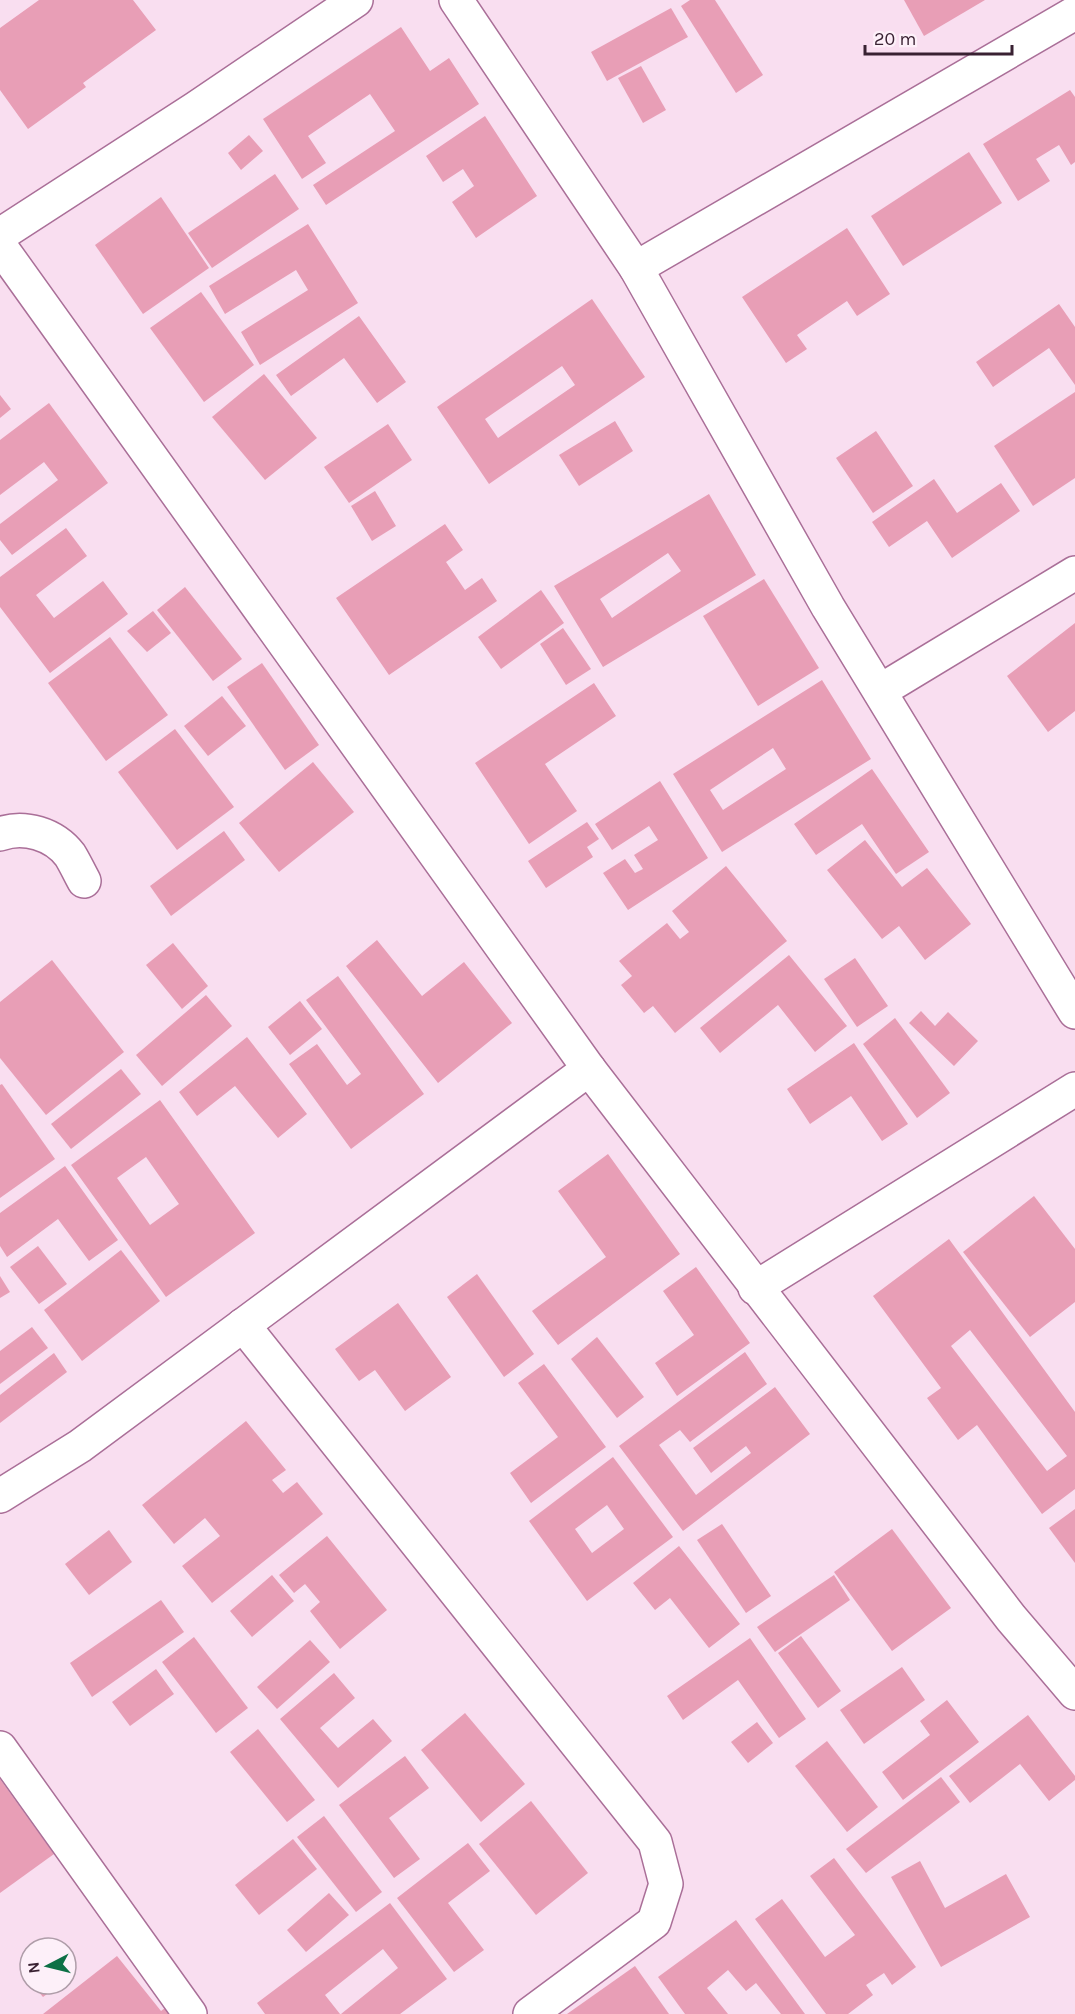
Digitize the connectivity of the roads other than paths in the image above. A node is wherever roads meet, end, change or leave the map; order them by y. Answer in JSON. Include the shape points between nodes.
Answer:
{"nodes":[{"id":1,"x":356,"y":0,"type":"edge"},
{"id":2,"x":456,"y":0,"type":"edge"},
{"id":3,"x":1068,"y":10,"type":"edge"},
{"id":4,"x":0,"y":235,"type":"edge"},
{"id":5,"x":0,"y":246,"type":"edge"},
{"id":6,"x":636,"y":268,"type":"junction"},
{"id":7,"x":1075,"y":573,"type":"edge"},
{"id":8,"x":880,"y":691,"type":"junction"},
{"id":9,"x":0,"y":834,"type":"edge"},
{"id":10,"x":84,"y":881,"type":"dead end"},
{"id":11,"x":1075,"y":1012,"type":"edge"},
{"id":12,"x":589,"y":1069,"type":"junction"},
{"id":13,"x":1075,"y":1089,"type":"edge"},
{"id":14,"x":756,"y":1288,"type":"junction"},
{"id":15,"x":243,"y":1325,"type":"junction"},
{"id":16,"x":0,"y":1496,"type":"edge"},
{"id":17,"x":1075,"y":1693,"type":"edge"},
{"id":18,"x":0,"y":1748,"type":"edge"},
{"id":19,"x":190,"y":2014,"type":"edge"},
{"id":20,"x":530,"y":2014,"type":"edge"}],
"edges":[{"from":1,"to":4,"type":"street"},
{"from":2,"to":6,"type":"street"},
{"from":3,"to":6,"type":"street"},
{"from":5,"to":12,"type":"street"},
{"from":6,"to":8,"type":"street","via":[[828,607]]},
{"from":7,"to":8,"type":"street"},
{"from":8,"to":11,"type":"street"},
{"from":9,"to":10,"type":"street","via":[[33,830],[49,837],[69,854]]},
{"from":12,"to":14,"type":"street"},
{"from":12,"to":15,"type":"street"},
{"from":13,"to":14,"type":"street"},
{"from":14,"to":17,"type":"street","via":[[1011,1618]]},
{"from":15,"to":16,"type":"street","via":[[80,1446]]},
{"from":15,"to":20,"type":"street","via":[[655,1842],[666,1884],[654,1922]]},
{"from":18,"to":19,"type":"street"}]}
